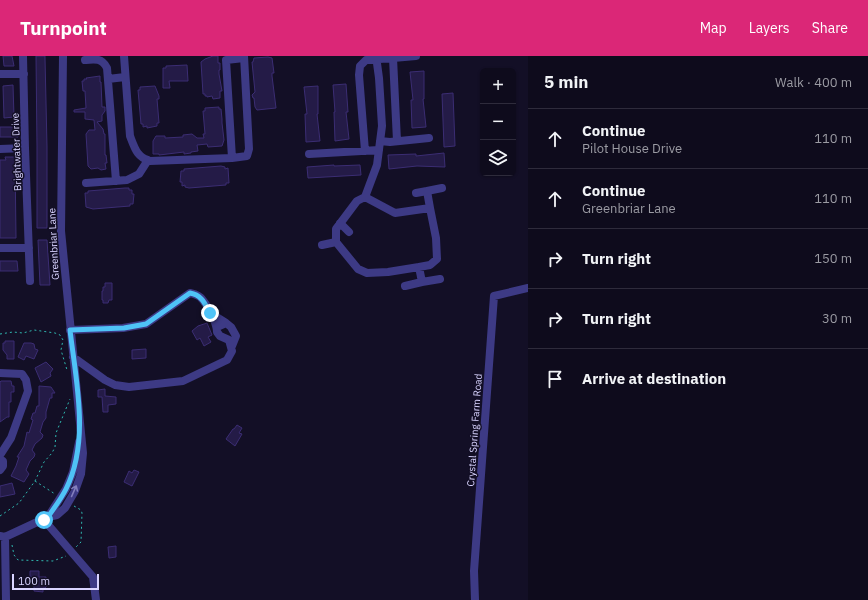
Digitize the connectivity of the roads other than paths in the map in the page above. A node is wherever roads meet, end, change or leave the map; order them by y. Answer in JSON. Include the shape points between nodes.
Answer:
{"nodes":[{"id":1,"x":23,"y":56,"type":"edge"},
{"id":2,"x":63,"y":56,"type":"edge"},
{"id":3,"x":124,"y":56,"type":"edge"},
{"id":4,"x":416,"y":56,"type":"edge"},
{"id":5,"x":244,"y":57,"type":"edge"},
{"id":6,"x":376,"y":57,"type":"edge"},
{"id":7,"x":394,"y":58,"type":"junction"},
{"id":8,"x":85,"y":60,"type":"dead end"},
{"id":9,"x":0,"y":74,"type":"edge"},
{"id":10,"x":24,"y":74,"type":"junction"},
{"id":11,"x":126,"y":77,"type":"junction"},
{"id":12,"x":108,"y":79,"type":"junction"},
{"id":13,"x":429,"y":138,"type":"dead end"},
{"id":14,"x":380,"y":141,"type":"junction"},
{"id":15,"x":397,"y":141,"type":"junction"},
{"id":16,"x":25,"y":148,"type":"junction"},
{"id":17,"x":0,"y":149,"type":"edge"},
{"id":18,"x":379,"y":150,"type":"junction"},
{"id":19,"x":365,"y":151,"type":"junction"},
{"id":20,"x":309,"y":154,"type":"dead end"},
{"id":21,"x":232,"y":158,"type":"junction"},
{"id":22,"x":148,"y":160,"type":"junction"},
{"id":23,"x":116,"y":181,"type":"junction"},
{"id":24,"x":86,"y":183,"type":"dead end"},
{"id":25,"x":442,"y":188,"type":"dead end"},
{"id":26,"x":427,"y":191,"type":"junction"},
{"id":27,"x":416,"y":193,"type":"dead end"},
{"id":28,"x":365,"y":197,"type":"junction"},
{"id":29,"x":430,"y":208,"type":"junction"},
{"id":30,"x":340,"y":223,"type":"junction"},
{"id":31,"x":349,"y":232,"type":"dead end"},
{"id":32,"x":336,"y":242,"type":"junction"},
{"id":33,"x":322,"y":245,"type":"dead end"},
{"id":34,"x":0,"y":248,"type":"edge"},
{"id":35,"x":29,"y":248,"type":"junction"},
{"id":36,"x":419,"y":267,"type":"junction"},
{"id":37,"x":440,"y":279,"type":"dead end"},
{"id":38,"x":30,"y":281,"type":"dead end"},
{"id":39,"x":422,"y":282,"type":"junction"},
{"id":40,"x":405,"y":286,"type":"dead end"},
{"id":41,"x":528,"y":288,"type":"edge"},
{"id":42,"x":210,"y":313,"type":"junction"},
{"id":43,"x":226,"y":323,"type":"junction"},
{"id":44,"x":217,"y":327,"type":"junction"},
{"id":45,"x":70,"y":330,"type":"junction"},
{"id":46,"x":232,"y":346,"type":"junction"},
{"id":47,"x":73,"y":357,"type":"junction"},
{"id":48,"x":0,"y":373,"type":"edge"},
{"id":49,"x":0,"y":455,"type":"edge"},
{"id":50,"x":0,"y":459,"type":"edge"},
{"id":51,"x":0,"y":470,"type":"edge"},
{"id":52,"x":46,"y":519,"type":"junction"},
{"id":53,"x":3,"y":536,"type":"edge"},
{"id":54,"x":6,"y":600,"type":"edge"},
{"id":55,"x":96,"y":600,"type":"edge"},
{"id":56,"x":476,"y":600,"type":"edge"}],
"edges":[{"from":1,"to":10,"type":"street","name":"Brightwater Drive"},
{"from":2,"to":45,"type":"street","name":"Greenbriar Lane","via":[[61,231]]},
{"from":3,"to":11,"type":"street"},
{"from":4,"to":7,"type":"street"},
{"from":5,"to":21,"type":"street","via":[[249,149],[247,156]]},
{"from":5,"to":21,"type":"street","via":[[226,60]]},
{"from":6,"to":7,"type":"street"},
{"from":6,"to":14,"type":"street","via":[[382,126]]},
{"from":6,"to":19,"type":"street","via":[[366,60],[360,66]]},
{"from":7,"to":15,"type":"street"},
{"from":8,"to":12,"type":"street","via":[[98,59],[104,62]]},
{"from":9,"to":10,"type":"street"},
{"from":10,"to":16,"type":"street","name":"Brightwater Drive"},
{"from":11,"to":12,"type":"street"},
{"from":11,"to":22,"type":"street","via":[[130,136],[134,148],[142,158]]},
{"from":12,"to":23,"type":"street"},
{"from":13,"to":15,"type":"street"},
{"from":14,"to":15,"type":"street"},
{"from":14,"to":18,"type":"street"},
{"from":16,"to":17,"type":"street"},
{"from":16,"to":35,"type":"street","name":"Brightwater Drive"},
{"from":18,"to":19,"type":"street"},
{"from":18,"to":28,"type":"street","via":[[377,165]]},
{"from":19,"to":20,"type":"street"},
{"from":21,"to":22,"type":"street"},
{"from":22,"to":23,"type":"street","via":[[138,174],[127,180]]},
{"from":23,"to":24,"type":"street"},
{"from":25,"to":26,"type":"street"},
{"from":26,"to":27,"type":"street"},
{"from":26,"to":29,"type":"street"},
{"from":28,"to":29,"type":"street","via":[[395,213]]},
{"from":28,"to":30,"type":"street","via":[[357,201]]},
{"from":29,"to":36,"type":"street","via":[[437,259],[430,265]]},
{"from":30,"to":31,"type":"street"},
{"from":30,"to":32,"type":"street","via":[[336,229]]},
{"from":32,"to":33,"type":"street"},
{"from":32,"to":36,"type":"street","via":[[358,269],[367,273]]},
{"from":34,"to":35,"type":"street"},
{"from":35,"to":38,"type":"street","name":"Brightwater Drive"},
{"from":36,"to":39,"type":"street"},
{"from":37,"to":39,"type":"street"},
{"from":39,"to":40,"type":"street"},
{"from":41,"to":56,"type":"street","name":"Crystal Spring Farm Road","via":[[494,296],[474,571]]},
{"from":42,"to":43,"type":"street"},
{"from":42,"to":44,"type":"street"},
{"from":42,"to":45,"type":"street","via":[[202,298],[190,293],[146,324],[124,328]]},
{"from":43,"to":44,"type":"street"},
{"from":43,"to":46,"type":"street","via":[[236,336]]},
{"from":44,"to":46,"type":"street","via":[[220,336],[229,340]]},
{"from":45,"to":47,"type":"street","name":"Greenbriar Lane"},
{"from":46,"to":47,"type":"street","via":[[231,355],[227,360],[183,381],[129,387],[105,380]]},
{"from":47,"to":52,"type":"street","name":"Greenbriar Lane","via":[[80,430],[78,451],[66,489]]},
{"from":48,"to":49,"type":"street","via":[[22,374],[28,391],[11,438]]},
{"from":50,"to":51,"type":"street","via":[[3,461]]},
{"from":52,"to":53,"type":"street"},
{"from":52,"to":55,"type":"street","via":[[93,577]]},
{"from":53,"to":54,"type":"street"}]}
